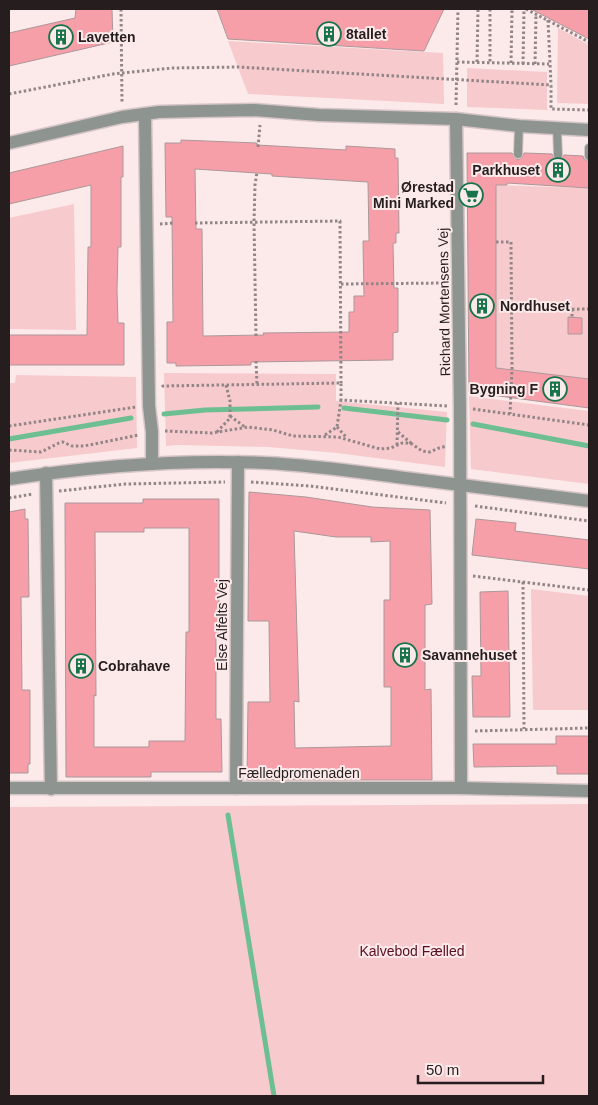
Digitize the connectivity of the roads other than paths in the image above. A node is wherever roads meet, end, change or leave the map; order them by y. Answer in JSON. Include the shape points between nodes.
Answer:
{"nodes":[{"id":1,"x":145,"y":114,"type":"junction"},
{"id":2,"x":456,"y":119,"type":"junction"},
{"id":3,"x":519,"y":126,"type":"junction"},
{"id":4,"x":557,"y":128,"type":"junction"},
{"id":5,"x":589,"y":130,"type":"edge"},
{"id":6,"x":9,"y":143,"type":"edge"},
{"id":7,"x":589,"y":148,"type":"edge"},
{"id":8,"x":518,"y":154,"type":"dead end"},
{"id":9,"x":558,"y":155,"type":"dead end"},
{"id":10,"x":589,"y":156,"type":"edge"},
{"id":11,"x":238,"y":462,"type":"junction"},
{"id":12,"x":152,"y":464,"type":"junction"},
{"id":13,"x":46,"y":473,"type":"junction"},
{"id":14,"x":9,"y":479,"type":"edge"},
{"id":15,"x":459,"y":485,"type":"junction"},
{"id":16,"x":589,"y":501,"type":"edge"},
{"id":17,"x":9,"y":788,"type":"edge"},
{"id":18,"x":51,"y":788,"type":"junction"},
{"id":19,"x":236,"y":788,"type":"junction"},
{"id":20,"x":461,"y":788,"type":"junction"},
{"id":21,"x":589,"y":791,"type":"edge"}],
"edges":[{"from":1,"to":2,"type":"street","via":[[260,111]]},
{"from":1,"to":6,"type":"street"},
{"from":1,"to":12,"type":"street"},
{"from":2,"to":3,"type":"street"},
{"from":2,"to":15,"type":"street","name":"Richard Mortensens Vej"},
{"from":3,"to":4,"type":"street"},
{"from":3,"to":8,"type":"lane"},
{"from":4,"to":5,"type":"street"},
{"from":4,"to":9,"type":"lane"},
{"from":7,"to":10,"type":"lane"},
{"from":11,"to":12,"type":"street"},
{"from":11,"to":15,"type":"street","via":[[311,466]]},
{"from":11,"to":19,"type":"street","name":"Else Alfelts Vej"},
{"from":12,"to":13,"type":"street"},
{"from":13,"to":14,"type":"street"},
{"from":13,"to":18,"type":"street"},
{"from":15,"to":16,"type":"street"},
{"from":15,"to":20,"type":"street"},
{"from":17,"to":18,"type":"street","name":"Fælledpromenaden"},
{"from":18,"to":19,"type":"street","name":"Fælledpromenaden"},
{"from":19,"to":20,"type":"street","name":"Fælledpromenaden"},
{"from":20,"to":21,"type":"street","name":"Fælledpromenaden"}]}
